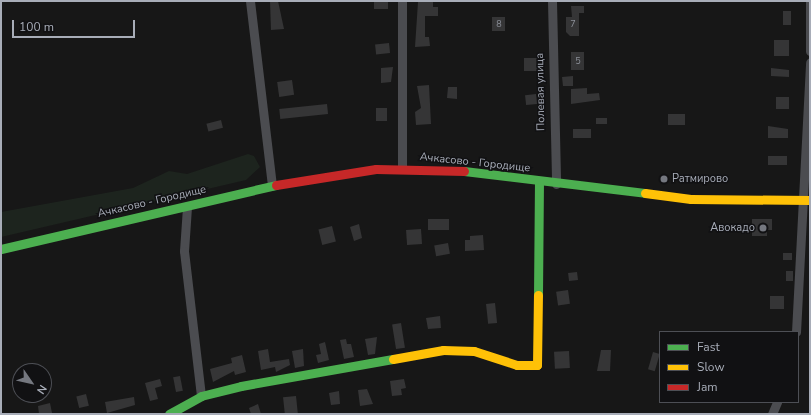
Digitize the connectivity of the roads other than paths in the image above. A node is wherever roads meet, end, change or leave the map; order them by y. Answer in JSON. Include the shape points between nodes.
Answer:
{"nodes":[{"id":1,"x":250,"y":1,"type":"edge"},
{"id":2,"x":402,"y":1,"type":"edge"},
{"id":3,"x":552,"y":1,"type":"edge"},
{"id":4,"x":810,"y":1,"type":"edge"},
{"id":5,"x":810,"y":51,"type":"edge"},
{"id":6,"x":810,"y":62,"type":"edge"},
{"id":7,"x":402,"y":168,"type":"junction"},
{"id":8,"x":539,"y":181,"type":"junction"},
{"id":9,"x":556,"y":184,"type":"junction"},
{"id":10,"x":272,"y":186,"type":"junction"},
{"id":11,"x":807,"y":200,"type":"edge"},
{"id":12,"x":187,"y":207,"type":"junction"},
{"id":13,"x":1,"y":249,"type":"edge"},
{"id":14,"x":796,"y":331,"type":"edge"},
{"id":15,"x":201,"y":396,"type":"junction"},
{"id":16,"x":776,"y":403,"type":"edge"},
{"id":17,"x":169,"y":414,"type":"edge"},
{"id":18,"x":772,"y":414,"type":"edge"}],
"edges":[{"from":1,"to":10,"type":"street"},
{"from":2,"to":7,"type":"street"},
{"from":3,"to":9,"type":"street","name":"Полевая улица"},
{"from":4,"to":5,"type":"street"},
{"from":6,"to":11,"type":"street"},
{"from":7,"to":8,"type":"street","name":"Ачкасово - Городище","via":[[447,169]]},
{"from":7,"to":10,"type":"street","name":"Ачкасово - Городище","via":[[344,172]]},
{"from":8,"to":9,"type":"street","name":"Ачкасово - Городище"},
{"from":8,"to":15,"type":"street","via":[[537,365],[517,365],[474,351],[443,350]]},
{"from":9,"to":11,"type":"street","name":"Ачкасово - Городище","via":[[691,199]]},
{"from":10,"to":12,"type":"street","name":"Ачкасово - Городище"},
{"from":11,"to":14,"type":"street"},
{"from":12,"to":13,"type":"street","name":"Ачкасово - Городище"},
{"from":12,"to":15,"type":"street","via":[[184,251]]},
{"from":15,"to":17,"type":"street"},
{"from":16,"to":18,"type":"street"}]}
